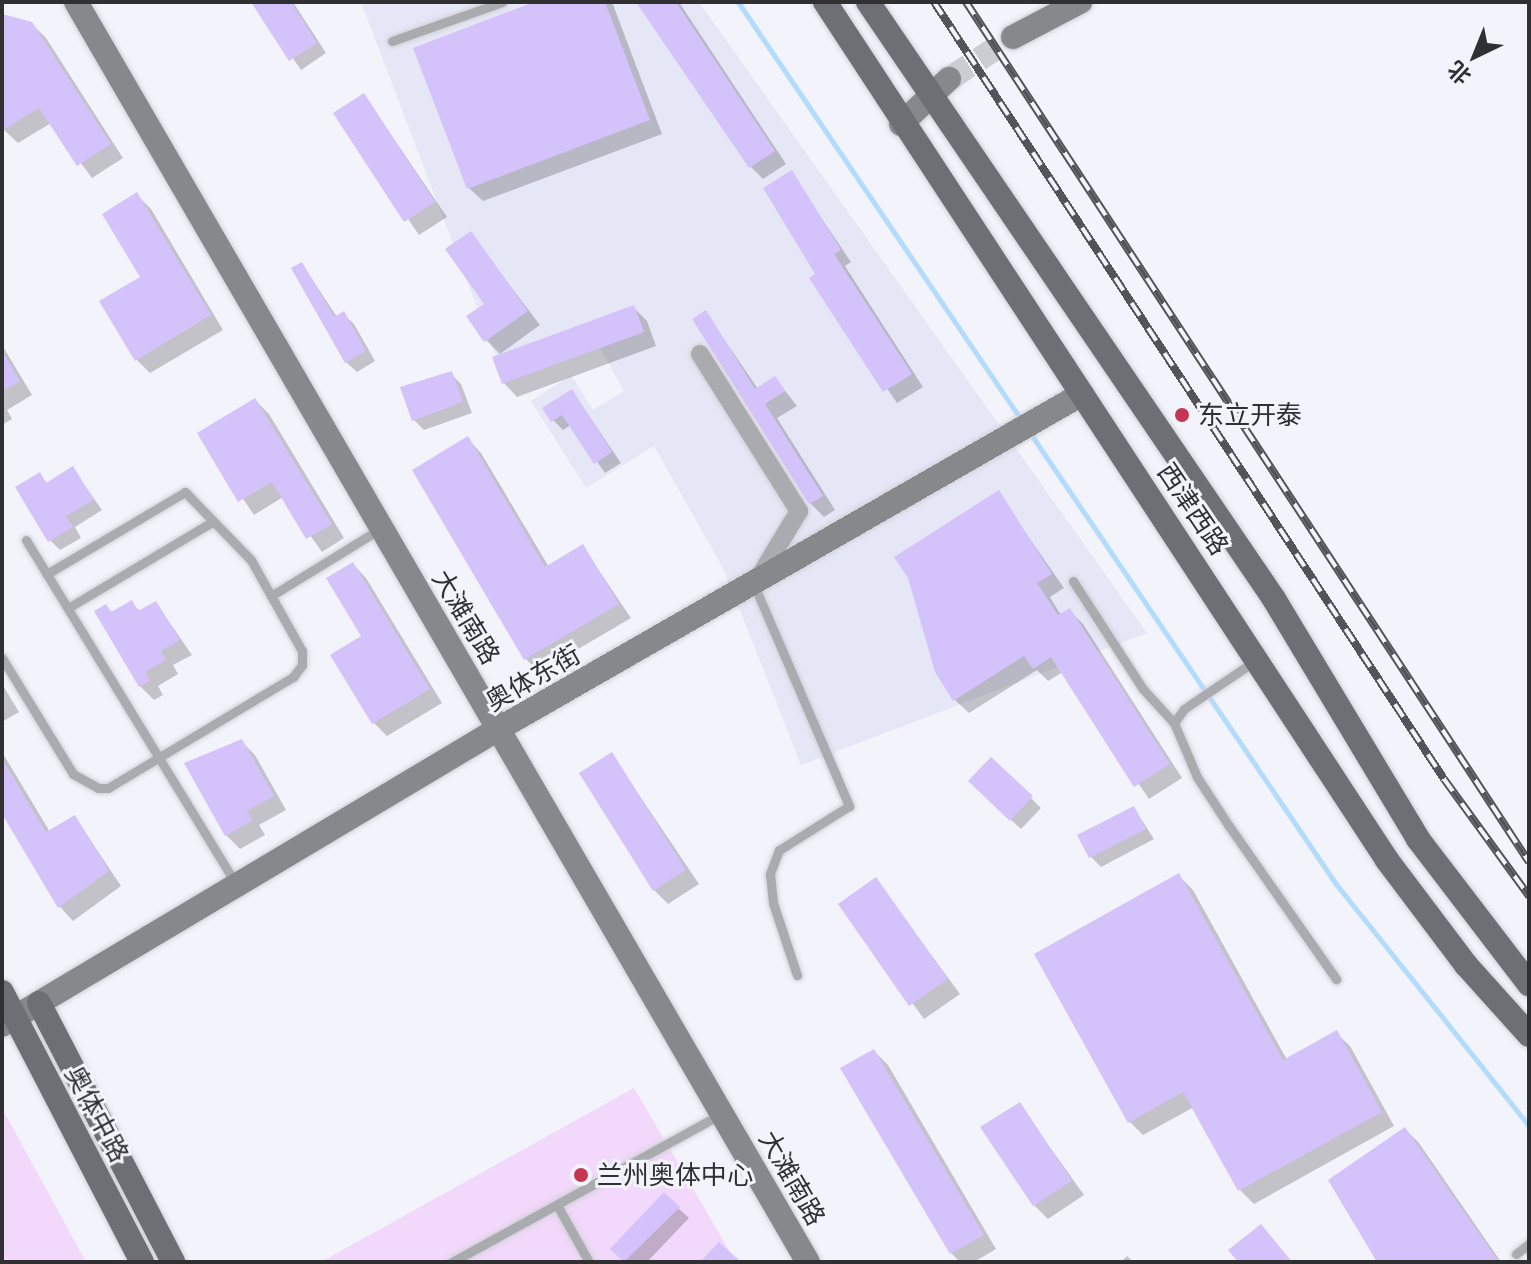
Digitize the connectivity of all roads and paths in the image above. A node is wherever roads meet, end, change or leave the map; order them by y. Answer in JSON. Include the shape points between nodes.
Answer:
{"nodes":[{"id":1,"x":76,"y":2,"type":"edge"},
{"id":2,"x":502,"y":2,"type":"edge"},
{"id":3,"x":825,"y":2,"type":"edge"},
{"id":4,"x":868,"y":2,"type":"edge"},
{"id":5,"x":1080,"y":2,"type":"edge"},
{"id":6,"x":1013,"y":37,"type":"tunnel mouth"},
{"id":7,"x":392,"y":41,"type":"dead end"},
{"id":8,"x":949,"y":79,"type":"tunnel mouth"},
{"id":9,"x":930,"y":99,"type":"junction"},
{"id":10,"x":901,"y":124,"type":"junction"},
{"id":11,"x":700,"y":354,"type":"dead end"},
{"id":12,"x":1082,"y":394,"type":"junction"},
{"id":13,"x":210,"y":523,"type":"junction"},
{"id":14,"x":380,"y":529,"type":"junction"},
{"id":15,"x":26,"y":540,"type":"dead end"},
{"id":16,"x":47,"y":574,"type":"junction"},
{"id":17,"x":1073,"y":581,"type":"dead end"},
{"id":18,"x":754,"y":585,"type":"junction"},
{"id":19,"x":271,"y":596,"type":"junction"},
{"id":20,"x":68,"y":608,"type":"junction"},
{"id":21,"x":2,"y":658,"type":"edge"},
{"id":22,"x":1258,"y":658,"type":"junction"},
{"id":23,"x":1174,"y":723,"type":"junction"},
{"id":24,"x":500,"y":728,"type":"junction"},
{"id":25,"x":159,"y":758,"type":"junction"},
{"id":26,"x":238,"y":887,"type":"junction"},
{"id":27,"x":1497,"y":945,"type":"junction"},
{"id":28,"x":1466,"y":965,"type":"junction"},
{"id":29,"x":797,"y":975,"type":"dead end"},
{"id":30,"x":1336,"y":979,"type":"dead end"},
{"id":31,"x":1529,"y":984,"type":"edge"},
{"id":32,"x":2,"y":992,"type":"edge"},
{"id":33,"x":39,"y":1003,"type":"junction"},
{"id":34,"x":8,"y":1021,"type":"edge"},
{"id":35,"x":1529,"y":1035,"type":"edge"},
{"id":36,"x":722,"y":1113,"type":"junction"},
{"id":37,"x":557,"y":1205,"type":"junction"},
{"id":38,"x":1529,"y":1244,"type":"edge"},
{"id":39,"x":1516,"y":1254,"type":"dead end"},
{"id":40,"x":142,"y":1262,"type":"edge"},
{"id":41,"x":173,"y":1262,"type":"edge"},
{"id":42,"x":452,"y":1262,"type":"edge"},
{"id":43,"x":589,"y":1262,"type":"edge"},
{"id":44,"x":808,"y":1262,"type":"edge"}],
"edges":[{"from":1,"to":14,"type":"street","name":"大滩南路"},
{"from":2,"to":7,"type":"lane"},
{"from":3,"to":10,"type":"main road","name":"西津西路"},
{"from":4,"to":9,"type":"main road","name":"西津西路"},
{"from":5,"to":6,"type":"street"},
{"from":8,"to":9,"type":"street"},
{"from":9,"to":10,"type":"street"},
{"from":9,"to":27,"type":"main road","name":"西津西路","via":[[1171,445],[1274,599],[1418,839]]},
{"from":10,"to":12,"type":"main road","name":"西津西路"},
{"from":11,"to":18,"type":"street","via":[[799,511]]},
{"from":12,"to":18,"type":"street","name":"奥体东街"},
{"from":12,"to":22,"type":"main road","name":"西津西路"},
{"from":13,"to":16,"type":"lane","via":[[185,492]]},
{"from":13,"to":19,"type":"lane","via":[[251,560]]},
{"from":13,"to":20,"type":"lane"},
{"from":14,"to":19,"type":"lane"},
{"from":14,"to":24,"type":"street","name":"大滩南路"},
{"from":15,"to":16,"type":"lane"},
{"from":16,"to":20,"type":"lane"},
{"from":17,"to":23,"type":"lane","via":[[1143,689]]},
{"from":18,"to":24,"type":"street","name":"奥体东街"},
{"from":18,"to":29,"type":"lane","via":[[849,806],[779,850],[770,874],[773,903]]},
{"from":19,"to":25,"type":"lane","via":[[302,651],[298,672]]},
{"from":20,"to":25,"type":"lane"},
{"from":21,"to":25,"type":"lane","via":[[80,781],[108,788]]},
{"from":22,"to":23,"type":"lane"},
{"from":22,"to":28,"type":"main road","name":"西津西路","via":[[1387,860]]},
{"from":23,"to":30,"type":"lane","via":[[1197,777]]},
{"from":24,"to":26,"type":"street","name":"奥体东街"},
{"from":24,"to":36,"type":"street","name":"大滩南路"},
{"from":25,"to":26,"type":"lane"},
{"from":26,"to":33,"type":"street","name":"奥体东街"},
{"from":27,"to":28,"type":"main road"},
{"from":27,"to":31,"type":"main road","name":"西津西路"},
{"from":28,"to":35,"type":"main road","name":"西津西路"},
{"from":32,"to":34,"type":"main road","name":"奥体中路"},
{"from":33,"to":34,"type":"street","name":"奥体东街"},
{"from":33,"to":41,"type":"main road","name":"奥体中路"},
{"from":34,"to":40,"type":"main road","name":"奥体中路"},
{"from":36,"to":37,"type":"lane"},
{"from":36,"to":44,"type":"street","name":"大滩南路"},
{"from":37,"to":42,"type":"lane"},
{"from":37,"to":43,"type":"lane"},
{"from":38,"to":39,"type":"lane"}]}
